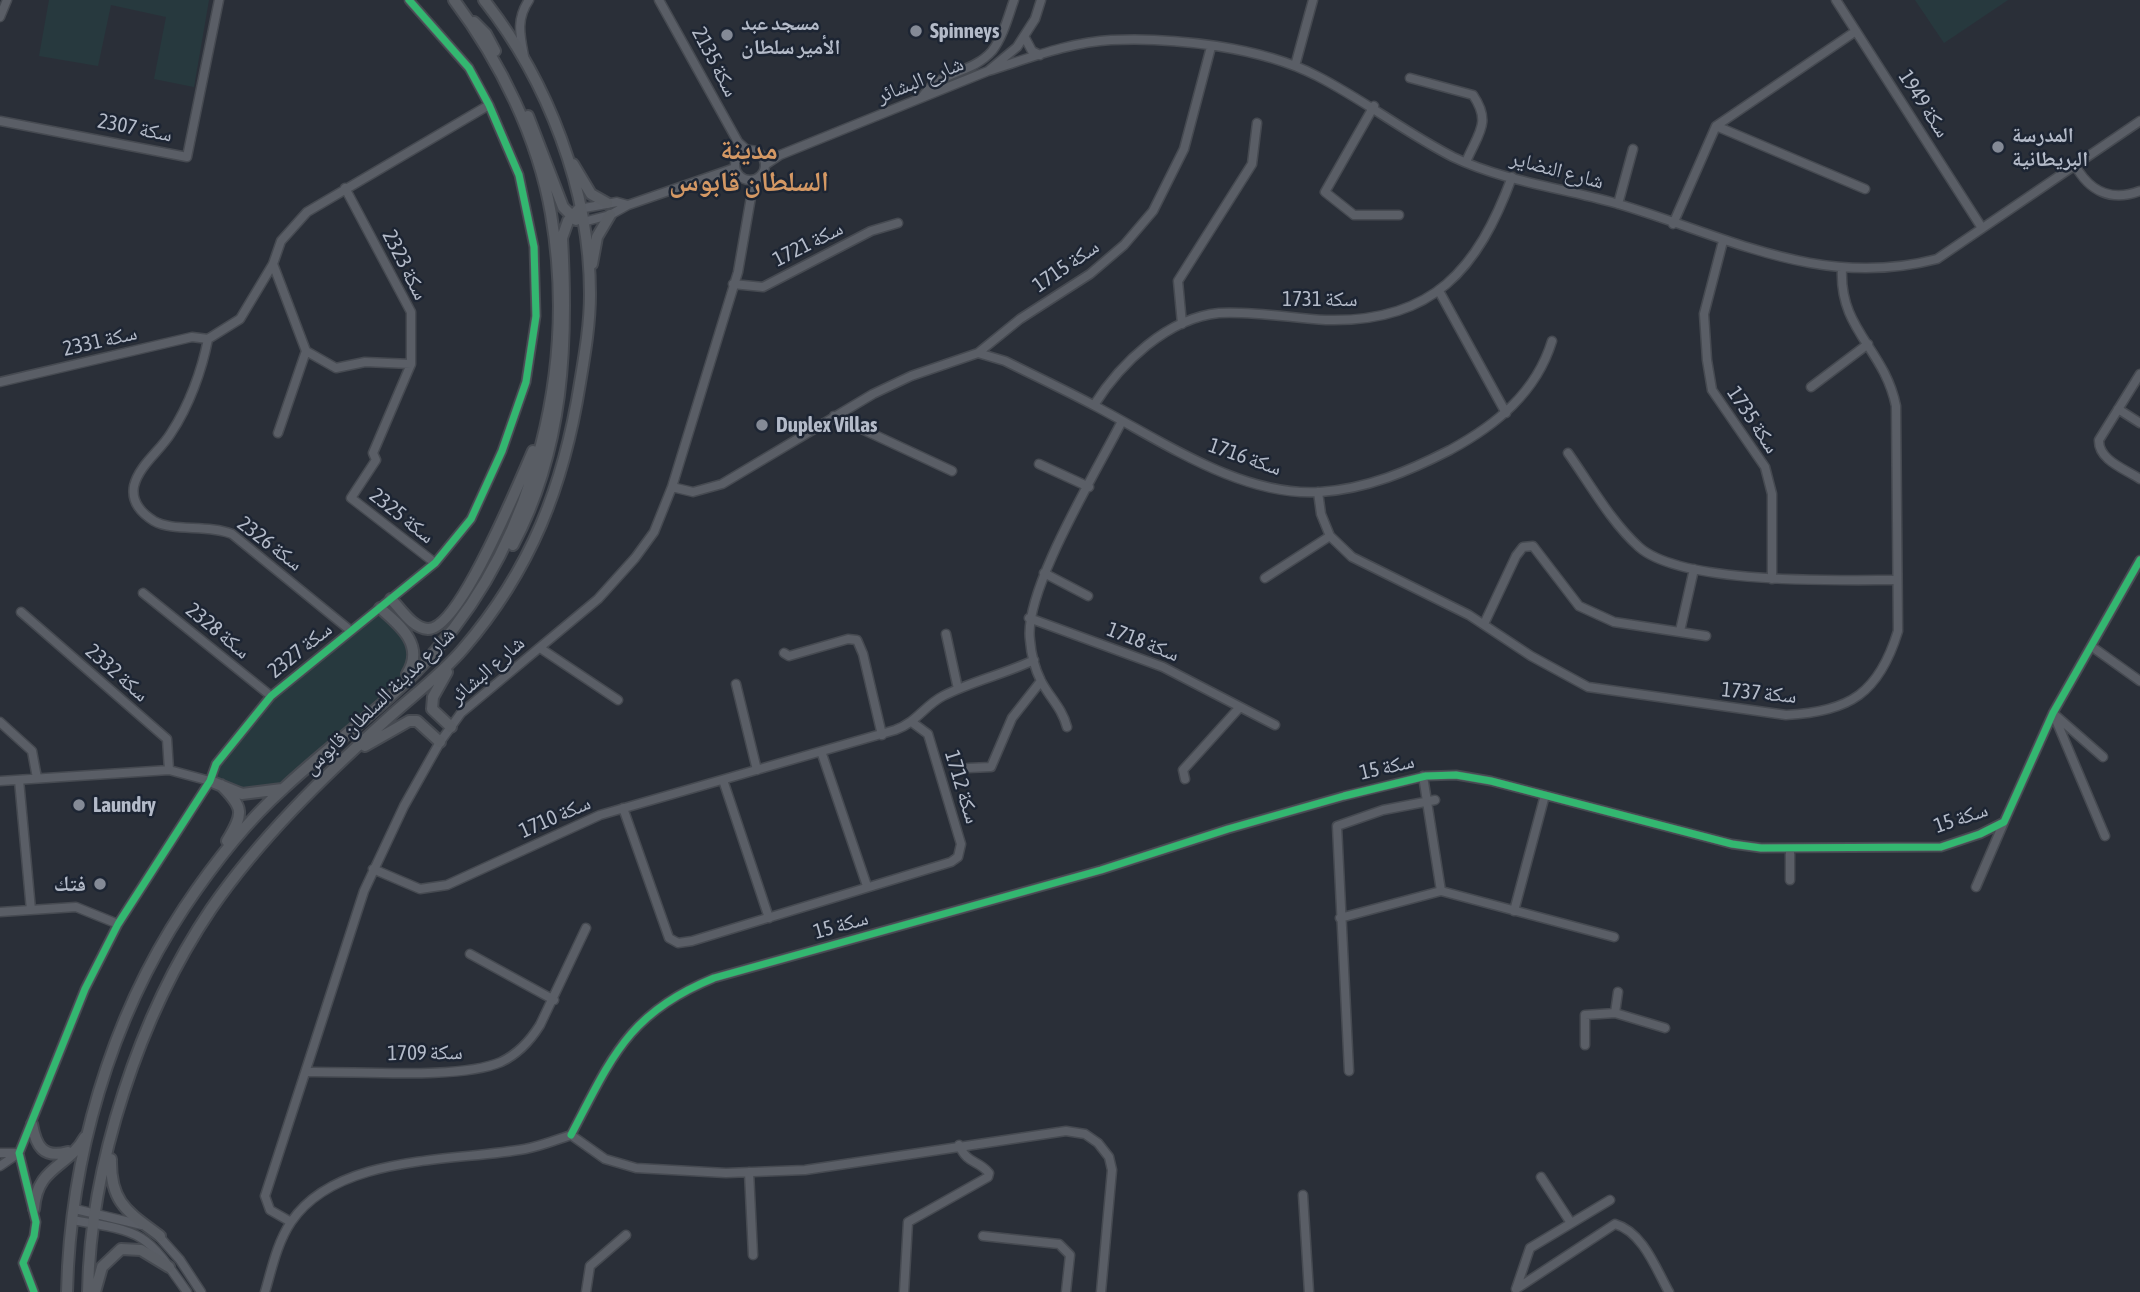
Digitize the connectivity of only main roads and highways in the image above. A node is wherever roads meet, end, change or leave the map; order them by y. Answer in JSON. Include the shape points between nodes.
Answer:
{"nodes":[{"id":1,"x":484,"y":0,"type":"edge"},
{"id":2,"x":456,"y":3,"type":"edge"},
{"id":3,"x":562,"y":144,"type":"junction"},
{"id":4,"x":607,"y":203,"type":"road end"},
{"id":5,"x":579,"y":209,"type":"junction"},
{"id":6,"x":610,"y":215,"type":"road end"},
{"id":7,"x":571,"y":218,"type":"junction"},
{"id":8,"x":583,"y":222,"type":"junction"},
{"id":9,"x":590,"y":280,"type":"junction"},
{"id":10,"x":545,"y":422,"type":"junction"},
{"id":11,"x":476,"y":598,"type":"junction"},
{"id":12,"x":391,"y":599,"type":"road end"},
{"id":13,"x":380,"y":608,"type":"road end"},
{"id":14,"x":458,"y":655,"type":"junction"},
{"id":15,"x":390,"y":695,"type":"junction"},
{"id":16,"x":451,"y":727,"type":"road end"},
{"id":17,"x":440,"y":742,"type":"road end"},
{"id":18,"x":350,"y":754,"type":"junction"},
{"id":19,"x":282,"y":789,"type":"junction"},
{"id":20,"x":204,"y":881,"type":"junction"},
{"id":21,"x":32,"y":1124,"type":"road end"},
{"id":22,"x":89,"y":1128,"type":"junction"},
{"id":23,"x":111,"y":1140,"type":"junction"},
{"id":24,"x":74,"y":1150,"type":"junction"},
{"id":25,"x":34,"y":1209,"type":"road end"},
{"id":26,"x":160,"y":1236,"type":"road end"},
{"id":27,"x":169,"y":1267,"type":"road end"},
{"id":28,"x":67,"y":1292,"type":"edge"},
{"id":29,"x":88,"y":1292,"type":"edge"},
{"id":30,"x":94,"y":1292,"type":"edge"}],
"edges":[{"from":1,"to":3,"type":"main road","name":"شارع مدينة السلطان قابوس","via":[[525,59]]},
{"from":2,"to":7,"type":"main road","via":[[486,33]]},
{"from":2,"to":10,"type":"main road","name":"شارع مدينة السلطان قابوس","via":[[483,43],[520,116],[551,212],[558,320]]},
{"from":3,"to":4,"type":"main road","via":[[591,194]]},
{"from":3,"to":5,"type":"main road","name":"شارع مدينة السلطان قابوس"},
{"from":5,"to":7,"type":"main road"},
{"from":5,"to":8,"type":"main road","name":"شارع مدينة السلطان قابوس"},
{"from":6,"to":9,"type":"main road","via":[[597,237]]},
{"from":7,"to":8,"type":"main road"},
{"from":7,"to":11,"type":"main road","via":[[562,238],[564,358],[551,444],[519,533],[489,586]]},
{"from":8,"to":9,"type":"main road","name":"شارع مدينة السلطان قابوس"},
{"from":9,"to":14,"type":"main road","name":"شارع مدينة السلطان قابوس","via":[[575,421],[556,492],[534,544],[505,593]]},
{"from":10,"to":11,"type":"main road","name":"شارع مدينة السلطان قابوس","via":[[529,488],[509,539]]},
{"from":10,"to":12,"type":"main road","via":[[493,542],[441,623],[421,628]]},
{"from":11,"to":15,"type":"main road","name":"شارع مدينة السلطان قابوس","via":[[435,652]]},
{"from":13,"to":15,"type":"main road","via":[[407,634],[414,649],[414,663]]},
{"from":14,"to":16,"type":"main road","via":[[433,697],[432,709]]},
{"from":14,"to":18,"type":"main road","name":"شارع مدينة السلطان قابوس"},
{"from":15,"to":19,"type":"main road","name":"شارع مدينة السلطان قابوس"},
{"from":17,"to":18,"type":"main road","via":[[417,721],[409,721]]},
{"from":18,"to":23,"type":"main road","name":"شارع مدينة السلطان قابوس","via":[[251,854],[210,911],[162,998]]},
{"from":19,"to":20,"type":"main road","name":"شارع مدينة السلطان قابوس"},
{"from":19,"to":20,"type":"main road","via":[[242,794],[215,783],[236,800],[240,819]]},
{"from":20,"to":22,"type":"main road","name":"شارع مدينة السلطان قابوس","via":[[138,990]]},
{"from":21,"to":24,"type":"main road","via":[[42,1151],[56,1155]]},
{"from":22,"to":24,"type":"main road"},
{"from":22,"to":28,"type":"main road","name":"شارع مدينة السلطان قابوس"},
{"from":23,"to":26,"type":"main road","via":[[110,1185],[130,1214]]},
{"from":23,"to":29,"type":"main road","name":"شارع مدينة السلطان قابوس","via":[[93,1218]]},
{"from":24,"to":25,"type":"main road","via":[[44,1176]]},
{"from":27,"to":30,"type":"main road","via":[[141,1250],[121,1249],[102,1266]]}]}
